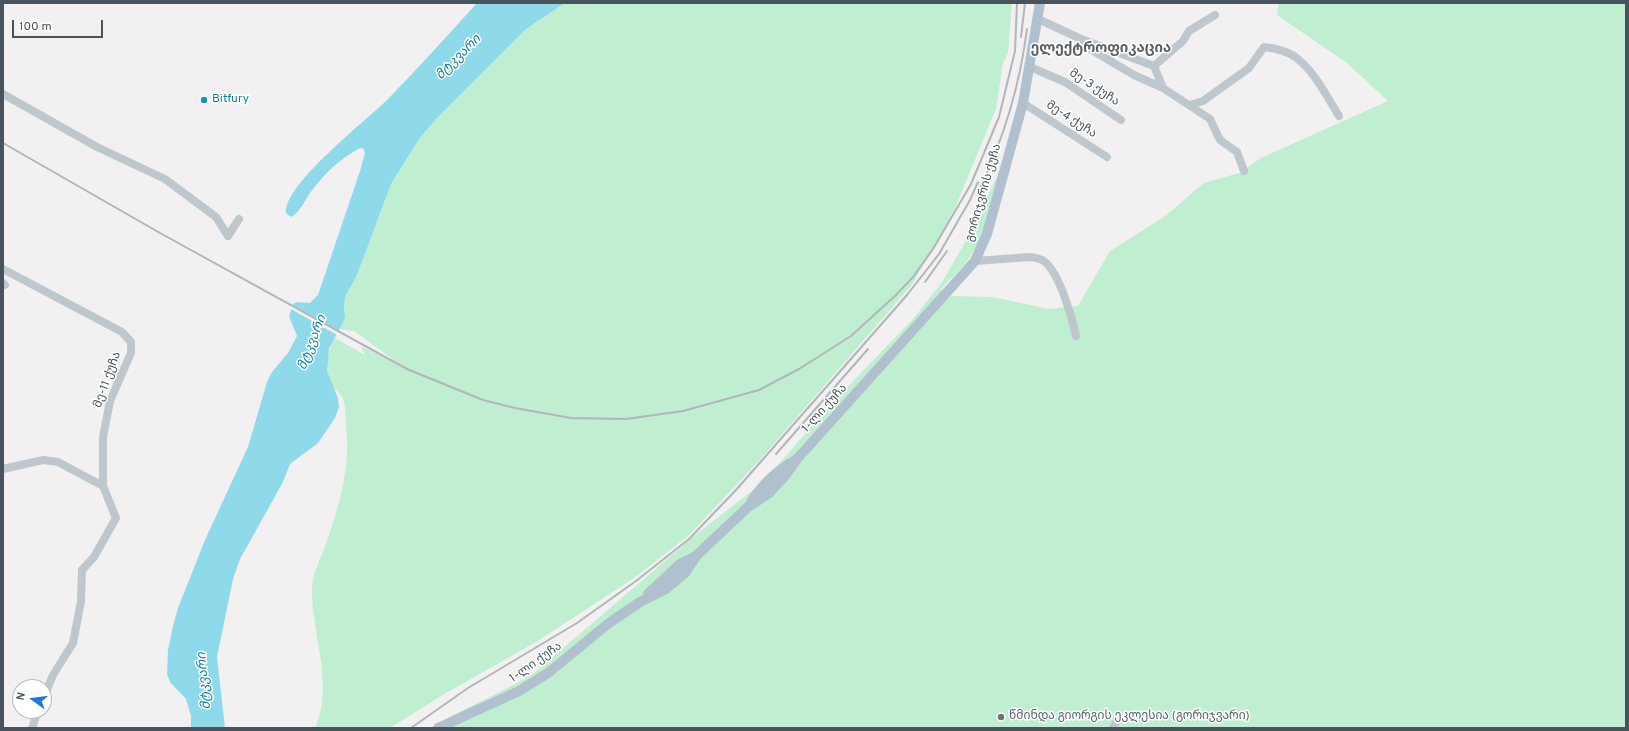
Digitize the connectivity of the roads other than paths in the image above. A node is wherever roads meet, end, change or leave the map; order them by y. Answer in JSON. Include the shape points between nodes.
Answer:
{"nodes":[{"id":1,"x":1040,"y":3,"type":"edge"},
{"id":2,"x":1215,"y":15,"type":"dead end"},
{"id":3,"x":1038,"y":19,"type":"junction"},
{"id":4,"x":1081,"y":39,"type":"junction"},
{"id":5,"x":1154,"y":66,"type":"junction"},
{"id":6,"x":1030,"y":67,"type":"junction"},
{"id":7,"x":1163,"y":88,"type":"junction"},
{"id":8,"x":3,"y":94,"type":"edge"},
{"id":9,"x":1023,"y":103,"type":"junction"},
{"id":10,"x":1190,"y":105,"type":"junction"},
{"id":11,"x":1339,"y":116,"type":"dead end"},
{"id":12,"x":1121,"y":120,"type":"dead end"},
{"id":13,"x":1107,"y":157,"type":"dead end"},
{"id":14,"x":1244,"y":171,"type":"dead end"},
{"id":15,"x":239,"y":219,"type":"dead end"},
{"id":16,"x":975,"y":261,"type":"junction"},
{"id":17,"x":3,"y":269,"type":"edge"},
{"id":18,"x":1076,"y":336,"type":"dead end"},
{"id":19,"x":871,"y":377,"type":"joint"},
{"id":20,"x":3,"y":469,"type":"edge"},
{"id":21,"x":103,"y":486,"type":"junction"},
{"id":22,"x":51,"y":679,"type":"edge"},
{"id":23,"x":1118,"y":719,"type":"dead end"},
{"id":24,"x":438,"y":728,"type":"edge"},
{"id":25,"x":1112,"y":728,"type":"edge"}],
"edges":[{"from":1,"to":3,"type":"main road","name":"გორიჯვრის ქუჩა"},
{"from":2,"to":5,"type":"street","via":[[1189,31],[1183,41]]},
{"from":3,"to":4,"type":"street"},
{"from":3,"to":6,"type":"main road","name":"გორიჯვრის ქუჩა"},
{"from":4,"to":5,"type":"street"},
{"from":4,"to":7,"type":"street","via":[[1090,49],[1134,76]]},
{"from":5,"to":7,"type":"street"},
{"from":6,"to":9,"type":"main road","name":"გორიჯვრის ქუჩა"},
{"from":6,"to":12,"type":"street","name":"მე-3 ქუჩა","via":[[1065,82]]},
{"from":7,"to":10,"type":"street"},
{"from":8,"to":15,"type":"street","via":[[97,147],[165,179],[216,217],[228,236]]},
{"from":9,"to":13,"type":"street","name":"მე-4 ქუჩა"},
{"from":9,"to":16,"type":"main road","name":"გორიჯვრის ქუჩა","via":[[987,234]]},
{"from":10,"to":11,"type":"street","via":[[1203,102],[1250,68],[1264,47],[1274,48],[1299,59],[1320,84]]},
{"from":10,"to":14,"type":"street","via":[[1210,118],[1220,140],[1237,152]]},
{"from":16,"to":18,"type":"street","via":[[1039,258],[1045,263],[1064,296]]},
{"from":16,"to":19,"type":"main road","name":"გორიჯვრის ქუჩა"},
{"from":17,"to":21,"type":"street","name":"მე-11 ქუჩა","via":[[122,332],[131,342],[131,353],[110,401],[107,416],[103,437]]},
{"from":19,"to":24,"type":"main road","name":"1-ლი ქუჩა","via":[[769,493],[748,507],[697,555],[680,564],[640,602],[609,622],[548,673],[519,692]]},
{"from":20,"to":21,"type":"street","via":[[43,460],[58,462]]},
{"from":21,"to":22,"type":"street","name":"მე-11 ქუჩა","via":[[116,518],[94,558],[82,570],[81,601],[73,643]]},
{"from":23,"to":25,"type":"street"}]}
